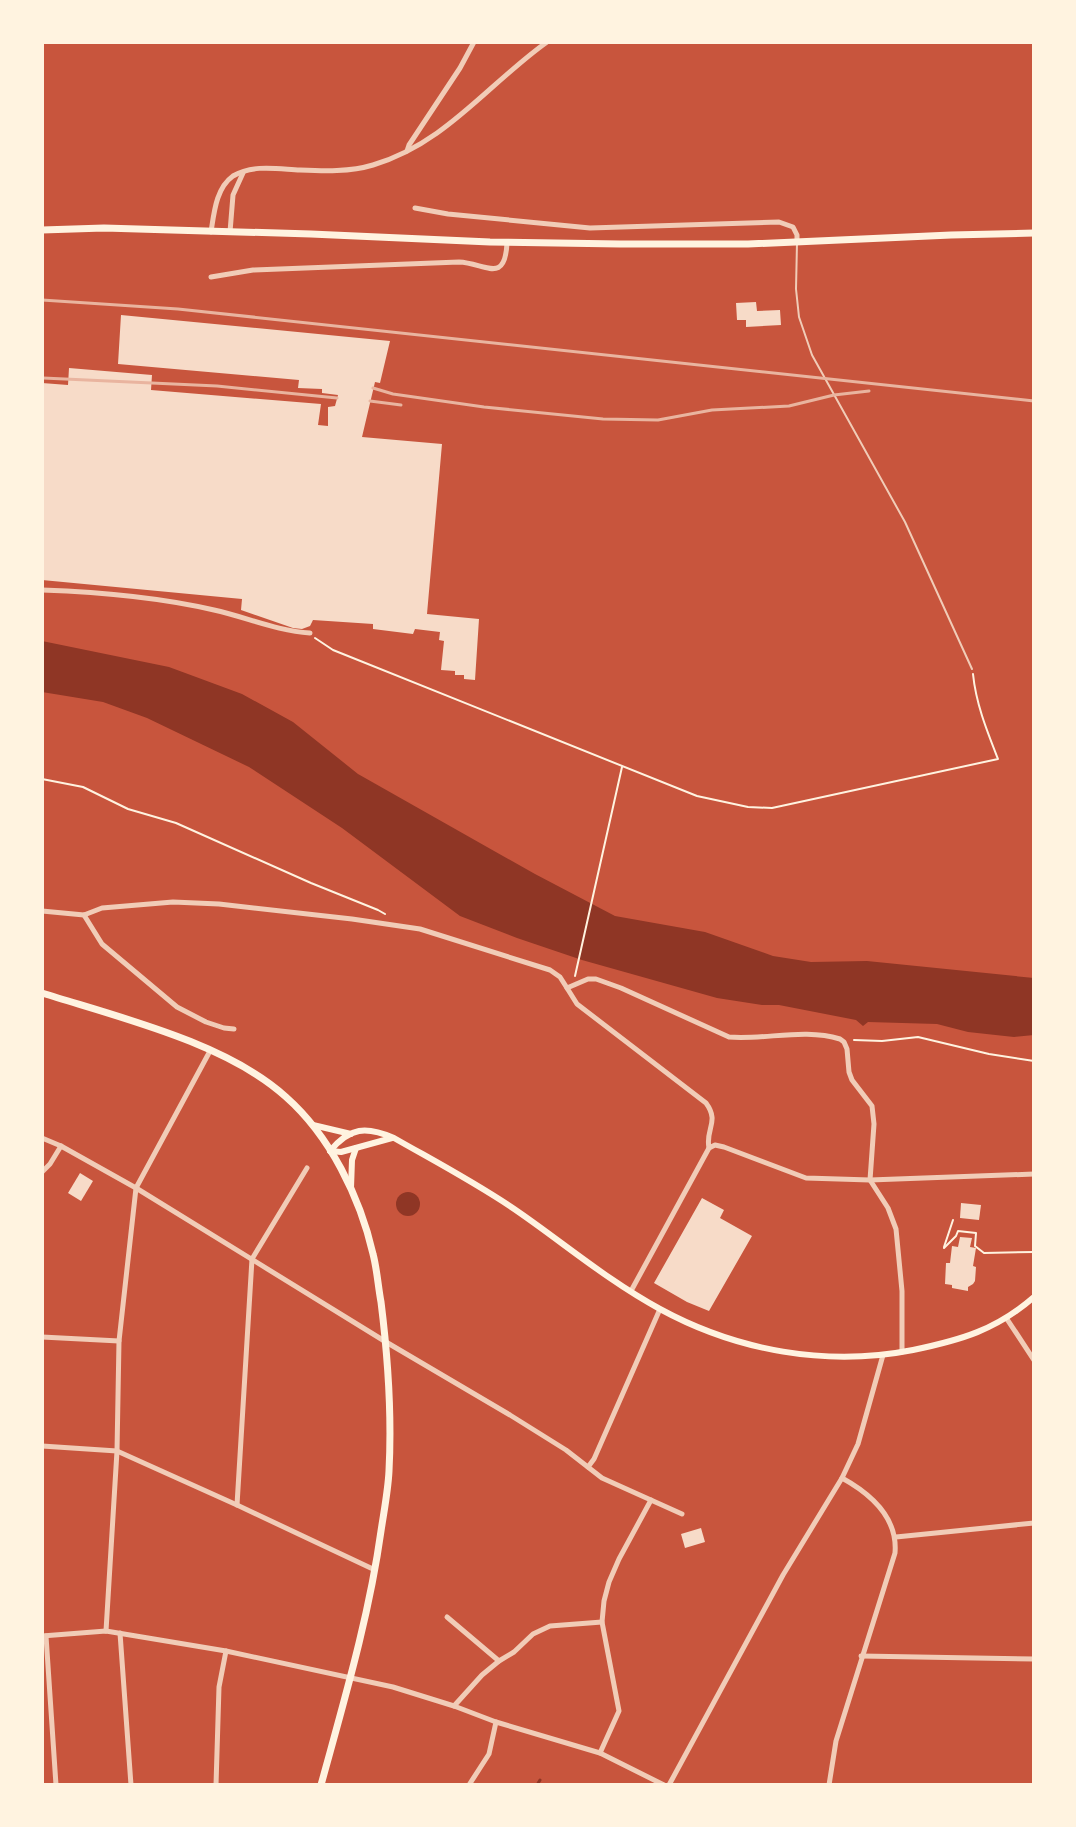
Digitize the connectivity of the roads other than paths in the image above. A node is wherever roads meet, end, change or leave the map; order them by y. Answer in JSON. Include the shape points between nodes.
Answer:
{"nodes":[{"id":1,"x":474,"y":42,"type":"edge"},
{"id":2,"x":547,"y":42,"type":"edge"},
{"id":3,"x":407,"y":152,"type":"junction"},
{"id":4,"x":244,"y":172,"type":"junction"},
{"id":5,"x":415,"y":208,"type":"dead end"},
{"id":6,"x":42,"y":230,"type":"edge"},
{"id":7,"x":211,"y":232,"type":"junction"},
{"id":8,"x":230,"y":232,"type":"junction"},
{"id":9,"x":1034,"y":233,"type":"edge"},
{"id":10,"x":797,"y":242,"type":"junction"},
{"id":11,"x":507,"y":243,"type":"junction"},
{"id":12,"x":211,"y":277,"type":"dead end"},
{"id":13,"x":42,"y":590,"type":"edge"},
{"id":14,"x":310,"y":633,"type":"road end"},
{"id":15,"x":972,"y":669,"type":"road end"},
{"id":16,"x":42,"y":911,"type":"edge"},
{"id":17,"x":84,"y":915,"type":"junction"},
{"id":18,"x":567,"y":988,"type":"junction"},
{"id":19,"x":42,"y":993,"type":"edge"},
{"id":20,"x":234,"y":1029,"type":"dead end"},
{"id":21,"x":210,"y":1051,"type":"junction"},
{"id":22,"x":313,"y":1125,"type":"junction"},
{"id":23,"x":351,"y":1134,"type":"junction"},
{"id":24,"x":42,"y":1138,"type":"edge"},
{"id":25,"x":394,"y":1138,"type":"junction"},
{"id":26,"x":61,"y":1146,"type":"junction"},
{"id":27,"x":356,"y":1148,"type":"junction"},
{"id":28,"x":709,"y":1148,"type":"junction"},
{"id":29,"x":330,"y":1151,"type":"junction"},
{"id":30,"x":307,"y":1168,"type":"dead end"},
{"id":31,"x":42,"y":1172,"type":"edge"},
{"id":32,"x":1034,"y":1174,"type":"edge"},
{"id":33,"x":870,"y":1180,"type":"junction"},
{"id":34,"x":136,"y":1188,"type":"junction"},
{"id":35,"x":351,"y":1188,"type":"junction"},
{"id":36,"x":252,"y":1259,"type":"junction"},
{"id":37,"x":631,"y":1291,"type":"junction"},
{"id":38,"x":1034,"y":1297,"type":"edge"},
{"id":39,"x":660,"y":1309,"type":"junction"},
{"id":40,"x":1007,"y":1319,"type":"junction"},
{"id":41,"x":42,"y":1337,"type":"edge"},
{"id":42,"x":119,"y":1341,"type":"junction"},
{"id":43,"x":386,"y":1342,"type":"junction"},
{"id":44,"x":902,"y":1352,"type":"junction"},
{"id":45,"x":883,"y":1355,"type":"junction"},
{"id":46,"x":1034,"y":1360,"type":"edge"},
{"id":47,"x":42,"y":1446,"type":"edge"},
{"id":48,"x":117,"y":1451,"type":"junction"},
{"id":49,"x":588,"y":1467,"type":"junction"},
{"id":50,"x":842,"y":1478,"type":"junction"},
{"id":51,"x":651,"y":1500,"type":"junction"},
{"id":52,"x":237,"y":1505,"type":"junction"},
{"id":53,"x":682,"y":1514,"type":"dead end"},
{"id":54,"x":1034,"y":1523,"type":"edge"},
{"id":55,"x":896,"y":1537,"type":"junction"},
{"id":56,"x":375,"y":1570,"type":"junction"},
{"id":57,"x":447,"y":1617,"type":"dead end"},
{"id":58,"x":602,"y":1622,"type":"junction"},
{"id":59,"x":106,"y":1631,"type":"junction"},
{"id":60,"x":120,"y":1633,"type":"junction"},
{"id":61,"x":44,"y":1636,"type":"edge"},
{"id":62,"x":226,"y":1651,"type":"junction"},
{"id":63,"x":861,"y":1656,"type":"junction"},
{"id":64,"x":1034,"y":1659,"type":"edge"},
{"id":65,"x":499,"y":1661,"type":"junction"},
{"id":66,"x":351,"y":1678,"type":"junction"},
{"id":67,"x":454,"y":1706,"type":"junction"},
{"id":68,"x":496,"y":1722,"type":"junction"},
{"id":69,"x":600,"y":1753,"type":"junction"},
{"id":70,"x":56,"y":1785,"type":"edge"},
{"id":71,"x":131,"y":1785,"type":"edge"},
{"id":72,"x":216,"y":1785,"type":"edge"},
{"id":73,"x":321,"y":1785,"type":"edge"},
{"id":74,"x":469,"y":1785,"type":"edge"},
{"id":75,"x":666,"y":1785,"type":"edge"},
{"id":76,"x":829,"y":1785,"type":"edge"}],
"edges":[{"from":1,"to":3,"type":"street"},
{"from":2,"to":3,"type":"street","via":[[448,127]]},
{"from":3,"to":4,"type":"street","via":[[357,169]]},
{"from":4,"to":7,"type":"street","via":[[224,186]]},
{"from":4,"to":8,"type":"street","via":[[233,195]]},
{"from":5,"to":10,"type":"street","via":[[590,228],[779,222],[793,227]]},
{"from":6,"to":7,"type":"main road"},
{"from":7,"to":8,"type":"main road"},
{"from":8,"to":11,"type":"main road"},
{"from":9,"to":10,"type":"main road"},
{"from":10,"to":11,"type":"main road"},
{"from":10,"to":15,"type":"lane","via":[[799,317],[812,355],[905,522]]},
{"from":11,"to":12,"type":"street","via":[[506,257],[493,270],[459,262],[253,270]]},
{"from":13,"to":14,"type":"street","via":[[166,601]]},
{"from":16,"to":17,"type":"street"},
{"from":17,"to":18,"type":"street","via":[[102,908],[173,902],[398,925],[550,970]]},
{"from":17,"to":20,"type":"street","via":[[102,944],[177,1007]]},
{"from":18,"to":28,"type":"street","via":[[586,1011],[706,1103],[713,1119]]},
{"from":18,"to":33,"type":"street","via":[[596,979],[729,1037],[800,1034],[844,1042],[852,1080],[872,1106]]},
{"from":19,"to":21,"type":"main road"},
{"from":21,"to":22,"type":"main road","via":[[267,1081]]},
{"from":21,"to":34,"type":"street"},
{"from":22,"to":23,"type":"main road"},
{"from":22,"to":29,"type":"main road"},
{"from":23,"to":25,"type":"main road","via":[[376,1130]]},
{"from":23,"to":29,"type":"main road"},
{"from":24,"to":26,"type":"street"},
{"from":25,"to":27,"type":"main road"},
{"from":25,"to":37,"type":"main road","via":[[494,1196]]},
{"from":26,"to":31,"type":"street"},
{"from":26,"to":34,"type":"street"},
{"from":27,"to":29,"type":"main road"},
{"from":27,"to":35,"type":"main road"},
{"from":28,"to":33,"type":"street","via":[[724,1147],[806,1178]]},
{"from":28,"to":37,"type":"street"},
{"from":29,"to":35,"type":"main road"},
{"from":30,"to":36,"type":"street"},
{"from":32,"to":33,"type":"street"},
{"from":33,"to":44,"type":"street","via":[[896,1229]]},
{"from":34,"to":36,"type":"street"},
{"from":34,"to":42,"type":"street"},
{"from":35,"to":43,"type":"main road","via":[[373,1250]]},
{"from":36,"to":43,"type":"street"},
{"from":36,"to":52,"type":"street"},
{"from":37,"to":39,"type":"main road"},
{"from":38,"to":40,"type":"main road"},
{"from":39,"to":45,"type":"main road","via":[[763,1349],[818,1357]]},
{"from":39,"to":49,"type":"street"},
{"from":40,"to":44,"type":"main road","via":[[973,1335]]},
{"from":40,"to":46,"type":"street"},
{"from":41,"to":42,"type":"street"},
{"from":42,"to":48,"type":"street"},
{"from":43,"to":49,"type":"street"},
{"from":43,"to":56,"type":"main road","via":[[389,1473]]},
{"from":44,"to":45,"type":"main road"},
{"from":45,"to":50,"type":"street","via":[[858,1444]]},
{"from":47,"to":48,"type":"street"},
{"from":48,"to":52,"type":"street"},
{"from":48,"to":59,"type":"street"},
{"from":49,"to":51,"type":"street"},
{"from":50,"to":55,"type":"street","via":[[873,1499]]},
{"from":50,"to":75,"type":"street"},
{"from":51,"to":53,"type":"street"},
{"from":51,"to":58,"type":"street","via":[[609,1582]]},
{"from":52,"to":56,"type":"street"},
{"from":54,"to":55,"type":"street"},
{"from":55,"to":63,"type":"street"},
{"from":56,"to":66,"type":"main road"},
{"from":57,"to":65,"type":"street"},
{"from":58,"to":65,"type":"street","via":[[550,1626]]},
{"from":58,"to":69,"type":"street","via":[[619,1711]]},
{"from":59,"to":60,"type":"street"},
{"from":59,"to":61,"type":"street"},
{"from":60,"to":62,"type":"street"},
{"from":60,"to":71,"type":"street"},
{"from":61,"to":70,"type":"street"},
{"from":62,"to":66,"type":"street"},
{"from":62,"to":72,"type":"street","via":[[219,1687]]},
{"from":63,"to":64,"type":"street"},
{"from":63,"to":76,"type":"street"},
{"from":65,"to":67,"type":"street"},
{"from":66,"to":67,"type":"street"},
{"from":66,"to":73,"type":"main road"},
{"from":67,"to":68,"type":"street"},
{"from":68,"to":69,"type":"street"},
{"from":68,"to":74,"type":"street","via":[[489,1754]]},
{"from":69,"to":75,"type":"street"}]}
